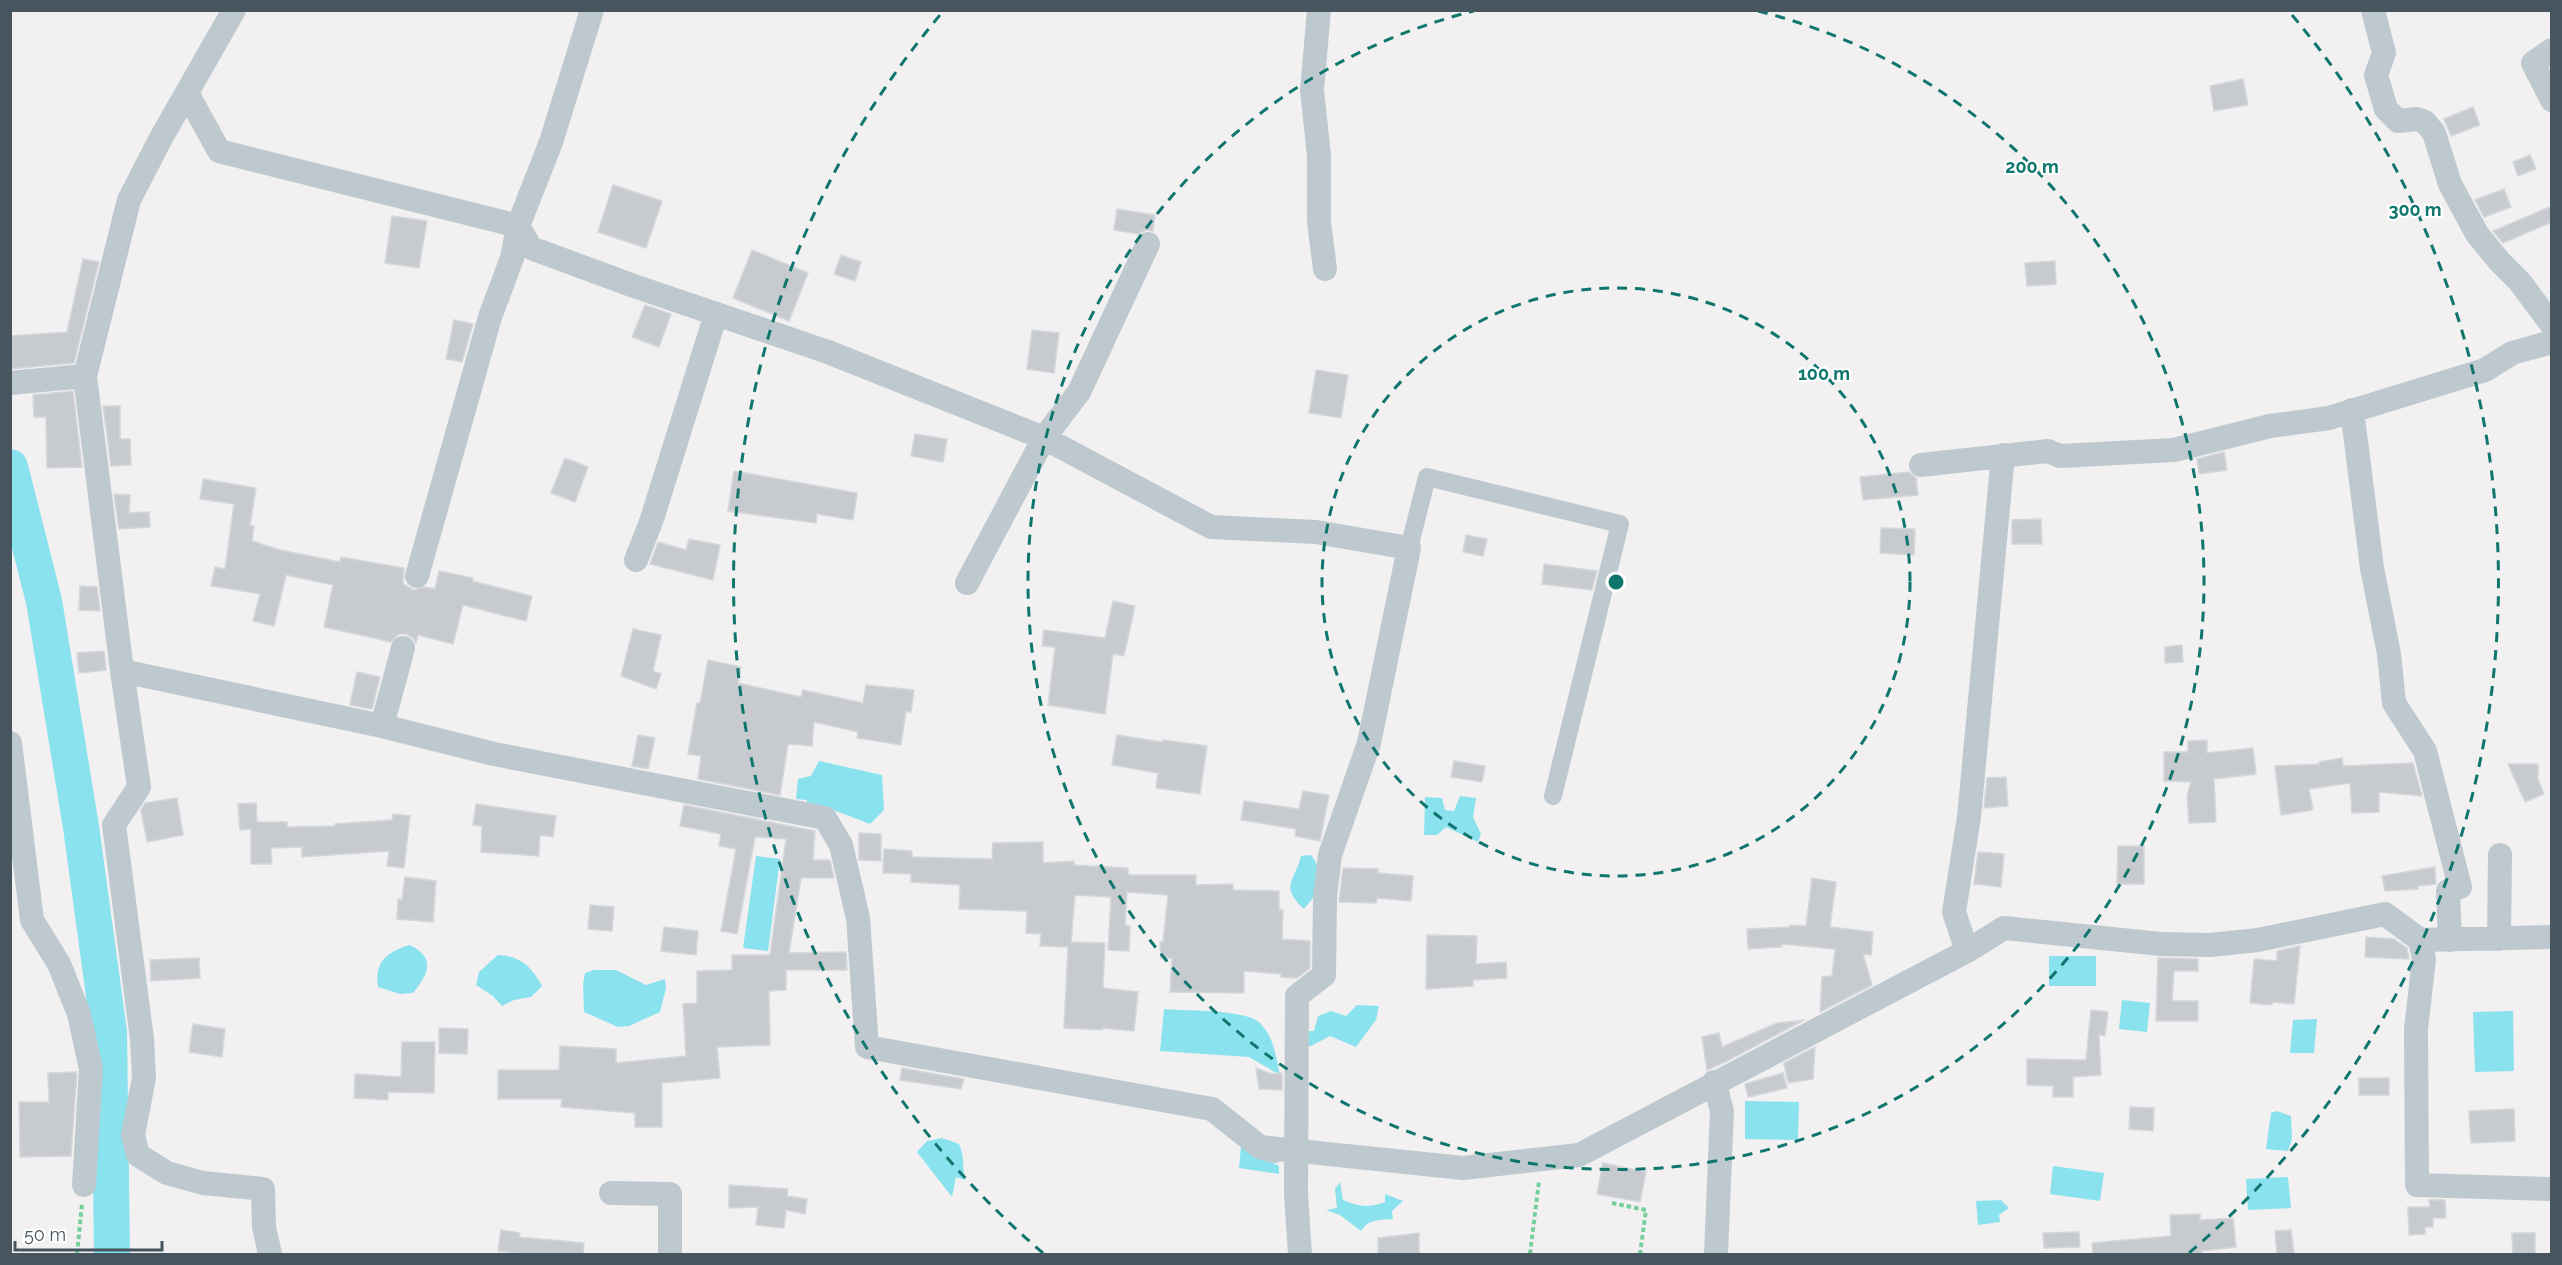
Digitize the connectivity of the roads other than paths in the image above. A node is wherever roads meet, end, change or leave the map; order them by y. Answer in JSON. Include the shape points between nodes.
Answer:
{"nodes":[{"id":1,"x":234,"y":10,"type":"edge"},
{"id":2,"x":592,"y":10,"type":"edge"},
{"id":3,"x":1319,"y":10,"type":"edge"},
{"id":4,"x":2373,"y":10,"type":"edge"},
{"id":5,"x":2552,"y":50,"type":"edge"},
{"id":6,"x":187,"y":93,"type":"junction"},
{"id":7,"x":2552,"y":100,"type":"edge"},
{"id":8,"x":518,"y":226,"type":"junction"},
{"id":9,"x":1148,"y":244,"type":"dead end"},
{"id":10,"x":1325,"y":269,"type":"dead end"},
{"id":11,"x":716,"y":314,"type":"junction"},
{"id":12,"x":2552,"y":325,"type":"edge"},
{"id":13,"x":2552,"y":342,"type":"edge"},
{"id":14,"x":86,"y":376,"type":"junction"},
{"id":15,"x":10,"y":383,"type":"edge"},
{"id":16,"x":2352,"y":410,"type":"junction"},
{"id":17,"x":1044,"y":438,"type":"junction"},
{"id":18,"x":2003,"y":455,"type":"junction"},
{"id":19,"x":1921,"y":465,"type":"dead end"},
{"id":20,"x":1409,"y":548,"type":"junction"},
{"id":21,"x":636,"y":560,"type":"dead end"},
{"id":22,"x":417,"y":576,"type":"dead end"},
{"id":23,"x":967,"y":583,"type":"dead end"},
{"id":24,"x":403,"y":648,"type":"dead end"},
{"id":25,"x":122,"y":671,"type":"junction"},
{"id":26,"x":382,"y":726,"type":"junction"},
{"id":27,"x":10,"y":743,"type":"edge"},
{"id":28,"x":1553,"y":796,"type":"dead end"},
{"id":29,"x":2500,"y":855,"type":"dead end"},
{"id":30,"x":2552,"y":937,"type":"edge"},
{"id":31,"x":2499,"y":939,"type":"junction"},
{"id":32,"x":2420,"y":940,"type":"junction"},
{"id":33,"x":2450,"y":940,"type":"junction"},
{"id":34,"x":1967,"y":951,"type":"junction"},
{"id":35,"x":1714,"y":1082,"type":"junction"},
{"id":36,"x":1296,"y":1154,"type":"junction"},
{"id":37,"x":84,"y":1185,"type":"road end"},
{"id":38,"x":2552,"y":1189,"type":"edge"},
{"id":39,"x":611,"y":1193,"type":"dead end"},
{"id":40,"x":270,"y":1254,"type":"edge"},
{"id":41,"x":670,"y":1254,"type":"edge"},
{"id":42,"x":1300,"y":1254,"type":"edge"},
{"id":43,"x":1716,"y":1254,"type":"edge"}],
"edges":[{"from":1,"to":6,"type":"street"},
{"from":2,"to":8,"type":"street","via":[[551,142]]},
{"from":3,"to":10,"type":"street","via":[[1312,90]]},
{"from":4,"to":12,"type":"street","via":[[2384,53],[2376,75],[2386,109],[2398,121],[2425,122],[2434,133],[2450,184],[2477,234]]},
{"from":5,"to":7,"type":"street","via":[[2533,63]]},
{"from":6,"to":8,"type":"street","via":[[219,151]]},
{"from":6,"to":14,"type":"street","via":[[129,200]]},
{"from":8,"to":11,"type":"street","via":[[531,248]]},
{"from":8,"to":22,"type":"street","via":[[512,258],[490,317]]},
{"from":9,"to":17,"type":"street","via":[[1079,393]]},
{"from":11,"to":17,"type":"street","via":[[828,352]]},
{"from":11,"to":21,"type":"street"},
{"from":13,"to":16,"type":"street","via":[[2512,353],[2485,370]]},
{"from":14,"to":15,"type":"street"},
{"from":14,"to":25,"type":"street"},
{"from":16,"to":18,"type":"street","via":[[2174,450]]},
{"from":16,"to":33,"type":"street","via":[[2394,703],[2425,752],[2460,887],[2448,891]]},
{"from":17,"to":20,"type":"street","via":[[1211,527],[1316,532]]},
{"from":17,"to":23,"type":"street"},
{"from":18,"to":19,"type":"street"},
{"from":18,"to":34,"type":"street","via":[[1969,817],[1954,912]]},
{"from":20,"to":28,"type":"street","via":[[1427,477],[1620,524]]},
{"from":20,"to":36,"type":"street","via":[[1369,743],[1330,855],[1324,975],[1297,996]]},
{"from":24,"to":26,"type":"street"},
{"from":25,"to":26,"type":"street"},
{"from":25,"to":40,"type":"street","via":[[139,787],[114,825],[142,1039],[144,1078],[133,1135],[138,1155],[167,1173],[203,1183],[263,1190],[264,1227]]},
{"from":26,"to":36,"type":"street","via":[[494,754],[825,818],[841,845],[858,918],[867,1047],[1212,1109],[1260,1147]]},
{"from":27,"to":37,"type":"street","via":[[32,920],[59,964],[79,1014],[92,1069]]},
{"from":29,"to":31,"type":"street"},
{"from":30,"to":31,"type":"street"},
{"from":31,"to":33,"type":"street"},
{"from":32,"to":33,"type":"street"},
{"from":32,"to":34,"type":"street","via":[[2385,914],[2258,940],[2210,945],[2161,944],[2004,928]]},
{"from":32,"to":38,"type":"street","via":[[2424,959],[2416,1029],[2416,1185]]},
{"from":34,"to":35,"type":"street"},
{"from":35,"to":36,"type":"street","via":[[1579,1155],[1463,1168]]},
{"from":35,"to":43,"type":"street","via":[[1722,1111]]},
{"from":36,"to":42,"type":"street"},
{"from":39,"to":41,"type":"street","via":[[670,1194]]}]}
